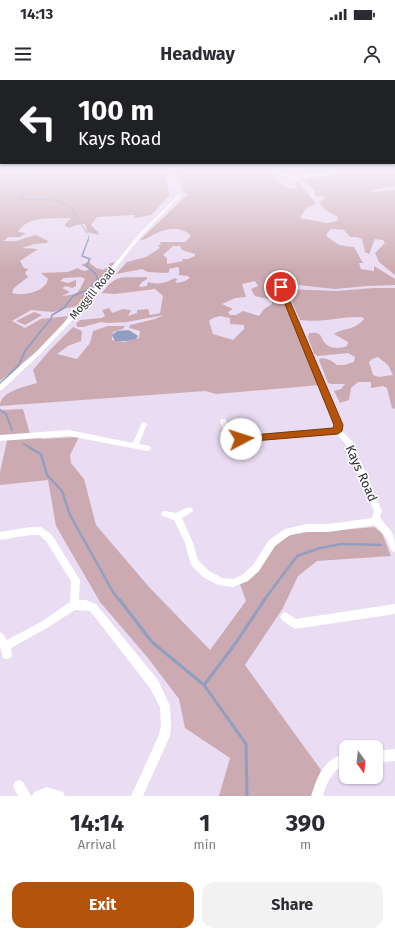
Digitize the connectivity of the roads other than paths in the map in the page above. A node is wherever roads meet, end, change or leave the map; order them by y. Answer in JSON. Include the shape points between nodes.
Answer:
{"nodes":[{"id":1,"x":170,"y":204,"type":"edge"},
{"id":2,"x":281,"y":287,"type":"dead end"},
{"id":3,"x":0,"y":388,"type":"edge"},
{"id":4,"x":222,"y":421,"type":"dead end"},
{"id":5,"x":144,"y":424,"type":"dead end"},
{"id":6,"x":338,"y":431,"type":"junction"},
{"id":7,"x":0,"y":438,"type":"edge"},
{"id":8,"x":135,"y":445,"type":"junction"},
{"id":9,"x":147,"y":448,"type":"dead end"},
{"id":10,"x":189,"y":510,"type":"dead end"},
{"id":11,"x":164,"y":514,"type":"dead end"},
{"id":12,"x":177,"y":517,"type":"junction"},
{"id":13,"x":377,"y":521,"type":"junction"},
{"id":14,"x":0,"y":536,"type":"edge"},
{"id":15,"x":395,"y":548,"type":"edge"},
{"id":16,"x":74,"y":604,"type":"junction"},
{"id":17,"x":395,"y":609,"type":"edge"},
{"id":18,"x":285,"y":617,"type":"dead end"},
{"id":19,"x":4,"y":645,"type":"edge"},
{"id":20,"x":395,"y":755,"type":"edge"},
{"id":21,"x":383,"y":756,"type":"edge"},
{"id":22,"x":339,"y":761,"type":"edge"},
{"id":23,"x":38,"y":796,"type":"edge"},
{"id":24,"x":59,"y":796,"type":"edge"},
{"id":25,"x":137,"y":796,"type":"edge"},
{"id":26,"x":317,"y":796,"type":"edge"}],
"edges":[{"from":1,"to":3,"type":"street","name":"Moggill Road","via":[[140,234],[82,307]]},
{"from":2,"to":6,"type":"street","name":"Kays Road","via":[[338,425]]},
{"from":4,"to":6,"type":"street","via":[[227,432],[241,439]]},
{"from":5,"to":8,"type":"street"},
{"from":6,"to":13,"type":"street","name":"Kays Road","via":[[348,441],[378,511]]},
{"from":7,"to":8,"type":"street","via":[[69,433]]},
{"from":8,"to":9,"type":"street"},
{"from":10,"to":12,"type":"street"},
{"from":11,"to":12,"type":"street"},
{"from":12,"to":13,"type":"street","via":[[189,543],[194,562],[206,574],[221,582],[233,583],[256,568],[272,543],[288,532]]},
{"from":13,"to":15,"type":"street","name":"Kays Road","via":[[389,535]]},
{"from":14,"to":16,"type":"street","via":[[40,531],[49,538],[76,580]]},
{"from":16,"to":19,"type":"street","via":[[44,625]]},
{"from":16,"to":25,"type":"street","via":[[93,607],[154,684],[165,706],[164,736]]},
{"from":17,"to":18,"type":"street","via":[[295,624]]},
{"from":20,"to":21,"type":"street"},
{"from":22,"to":26,"type":"street","via":[[324,775]]},
{"from":23,"to":24,"type":"street","via":[[47,793]]}]}
